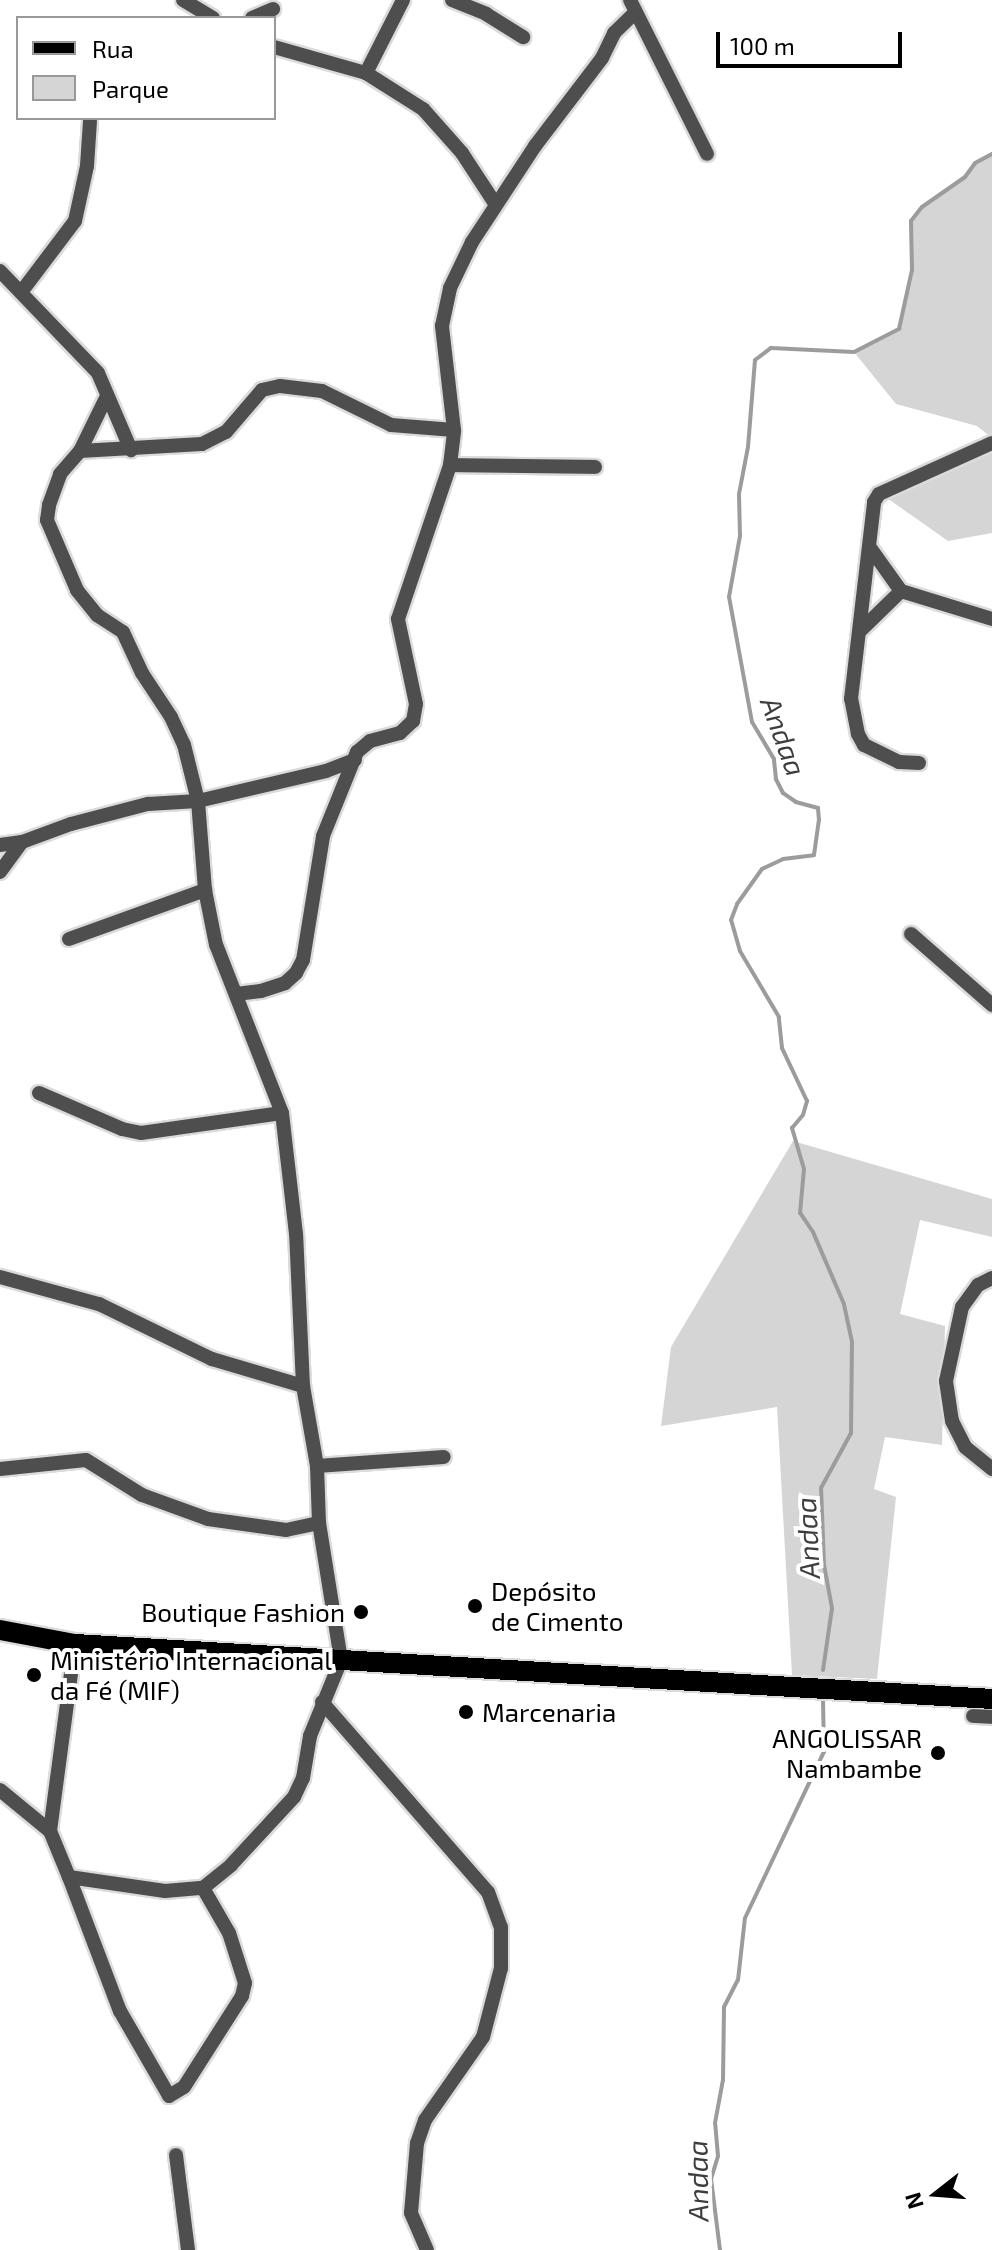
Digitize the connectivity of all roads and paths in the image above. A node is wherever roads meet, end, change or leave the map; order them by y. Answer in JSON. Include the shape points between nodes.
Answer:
{"nodes":[{"id":1,"x":183,"y":0,"type":"edge"},
{"id":2,"x":403,"y":0,"type":"edge"},
{"id":3,"x":452,"y":0,"type":"edge"},
{"id":4,"x":632,"y":7,"type":"edge"},
{"id":5,"x":210,"y":16,"type":"edge"},
{"id":6,"x":523,"y":37,"type":"dead end"},
{"id":7,"x":276,"y":48,"type":"edge"},
{"id":8,"x":366,"y":73,"type":"junction"},
{"id":9,"x":90,"y":121,"type":"dead end"},
{"id":10,"x":707,"y":154,"type":"dead end"},
{"id":11,"x":496,"y":205,"type":"junction"},
{"id":12,"x":0,"y":271,"type":"edge"},
{"id":13,"x":22,"y":291,"type":"junction"},
{"id":14,"x":107,"y":396,"type":"junction"},
{"id":15,"x":454,"y":430,"type":"junction"},
{"id":16,"x":992,"y":443,"type":"edge"},
{"id":17,"x":131,"y":450,"type":"junction"},
{"id":18,"x":80,"y":451,"type":"junction"},
{"id":19,"x":450,"y":465,"type":"junction"},
{"id":20,"x":595,"y":467,"type":"dead end"},
{"id":21,"x":871,"y":549,"type":"junction"},
{"id":22,"x":901,"y":591,"type":"junction"},
{"id":23,"x":992,"y":619,"type":"edge"},
{"id":24,"x":861,"y":630,"type":"junction"},
{"id":25,"x":355,"y":760,"type":"junction"},
{"id":26,"x":919,"y":763,"type":"dead end"},
{"id":27,"x":198,"y":801,"type":"junction"},
{"id":28,"x":22,"y":842,"type":"junction"},
{"id":29,"x":0,"y":845,"type":"edge"},
{"id":30,"x":0,"y":872,"type":"edge"},
{"id":31,"x":205,"y":890,"type":"junction"},
{"id":32,"x":911,"y":934,"type":"dead end"},
{"id":33,"x":69,"y":939,"type":"dead end"},
{"id":34,"x":236,"y":994,"type":"junction"},
{"id":35,"x":992,"y":1005,"type":"edge"},
{"id":36,"x":39,"y":1093,"type":"dead end"},
{"id":37,"x":282,"y":1113,"type":"junction"},
{"id":38,"x":0,"y":1277,"type":"edge"},
{"id":39,"x":992,"y":1278,"type":"edge"},
{"id":40,"x":303,"y":1386,"type":"junction"},
{"id":41,"x":444,"y":1457,"type":"dead end"},
{"id":42,"x":317,"y":1466,"type":"junction"},
{"id":43,"x":0,"y":1469,"type":"edge"},
{"id":44,"x":992,"y":1469,"type":"edge"},
{"id":45,"x":319,"y":1523,"type":"junction"},
{"id":46,"x":0,"y":1630,"type":"edge"},
{"id":47,"x":75,"y":1644,"type":"junction"},
{"id":48,"x":341,"y":1660,"type":"junction"},
{"id":49,"x":992,"y":1699,"type":"edge"},
{"id":50,"x":322,"y":1702,"type":"junction"},
{"id":51,"x":973,"y":1716,"type":"dead end"},
{"id":52,"x":992,"y":1717,"type":"edge"},
{"id":53,"x":0,"y":1790,"type":"edge"},
{"id":54,"x":50,"y":1831,"type":"junction"},
{"id":55,"x":69,"y":1877,"type":"junction"},
{"id":56,"x":203,"y":1888,"type":"junction"},
{"id":57,"x":176,"y":2155,"type":"dead end"},
{"id":58,"x":188,"y":2250,"type":"edge"},
{"id":59,"x":427,"y":2250,"type":"edge"}],
"edges":[{"from":1,"to":5,"type":"street"},
{"from":2,"to":8,"type":"street"},
{"from":3,"to":6,"type":"street"},
{"from":4,"to":10,"type":"street"},
{"from":4,"to":11,"type":"street","via":[[602,58]]},
{"from":7,"to":8,"type":"street"},
{"from":8,"to":11,"type":"street","via":[[423,109],[462,153]]},
{"from":9,"to":13,"type":"street","via":[[75,221]]},
{"from":11,"to":15,"type":"street","via":[[444,303]]},
{"from":12,"to":13,"type":"street"},
{"from":13,"to":14,"type":"street","via":[[98,373]]},
{"from":14,"to":17,"type":"street"},
{"from":14,"to":18,"type":"street"},
{"from":15,"to":17,"type":"street","via":[[391,425],[322,391],[280,386],[262,390],[226,432],[202,444]]},
{"from":15,"to":19,"type":"street"},
{"from":16,"to":21,"type":"street","via":[[879,494]]},
{"from":17,"to":18,"type":"street"},
{"from":18,"to":27,"type":"street","via":[[60,474],[47,520],[77,590],[97,615],[123,632],[171,717]]},
{"from":19,"to":20,"type":"street"},
{"from":19,"to":25,"type":"street","via":[[398,619],[416,704],[413,721],[400,733],[360,747]]},
{"from":21,"to":22,"type":"street"},
{"from":21,"to":24,"type":"street","via":[[860,596]]},
{"from":22,"to":23,"type":"street"},
{"from":22,"to":24,"type":"street"},
{"from":24,"to":26,"type":"street","via":[[851,699],[858,734],[874,752]]},
{"from":25,"to":27,"type":"street"},
{"from":25,"to":34,"type":"street","via":[[323,836],[303,960],[285,983]]},
{"from":27,"to":28,"type":"street","via":[[148,804]]},
{"from":27,"to":31,"type":"street"},
{"from":28,"to":29,"type":"street"},
{"from":28,"to":30,"type":"street"},
{"from":31,"to":33,"type":"street"},
{"from":31,"to":34,"type":"street","via":[[216,945]]},
{"from":32,"to":35,"type":"street"},
{"from":34,"to":37,"type":"street"},
{"from":36,"to":37,"type":"street","via":[[141,1133]]},
{"from":37,"to":40,"type":"street","via":[[296,1234]]},
{"from":38,"to":40,"type":"street","via":[[99,1304],[212,1359]]},
{"from":39,"to":44,"type":"street","via":[[978,1285],[962,1307],[946,1381],[952,1421],[965,1447]]},
{"from":40,"to":42,"type":"street"},
{"from":41,"to":42,"type":"street"},
{"from":42,"to":45,"type":"street"},
{"from":43,"to":45,"type":"street","via":[[86,1460],[142,1495],[208,1519],[286,1530]]},
{"from":45,"to":48,"type":"street"},
{"from":46,"to":47,"type":"main road"},
{"from":47,"to":48,"type":"main road"},
{"from":47,"to":54,"type":"street"},
{"from":48,"to":49,"type":"main road"},
{"from":48,"to":50,"type":"street"},
{"from":50,"to":56,"type":"street","via":[[294,1797]]},
{"from":50,"to":59,"type":"street","via":[[488,1892],[501,1927],[501,1968],[483,2037],[425,2120],[417,2143],[411,2213]]},
{"from":51,"to":52,"type":"street"},
{"from":53,"to":54,"type":"street"},
{"from":54,"to":55,"type":"street"},
{"from":55,"to":56,"type":"street","via":[[165,1891]]},
{"from":55,"to":56,"type":"street","via":[[120,2011],[169,2096],[184,2087],[245,1983],[229,1933]]},
{"from":57,"to":58,"type":"street"}]}
